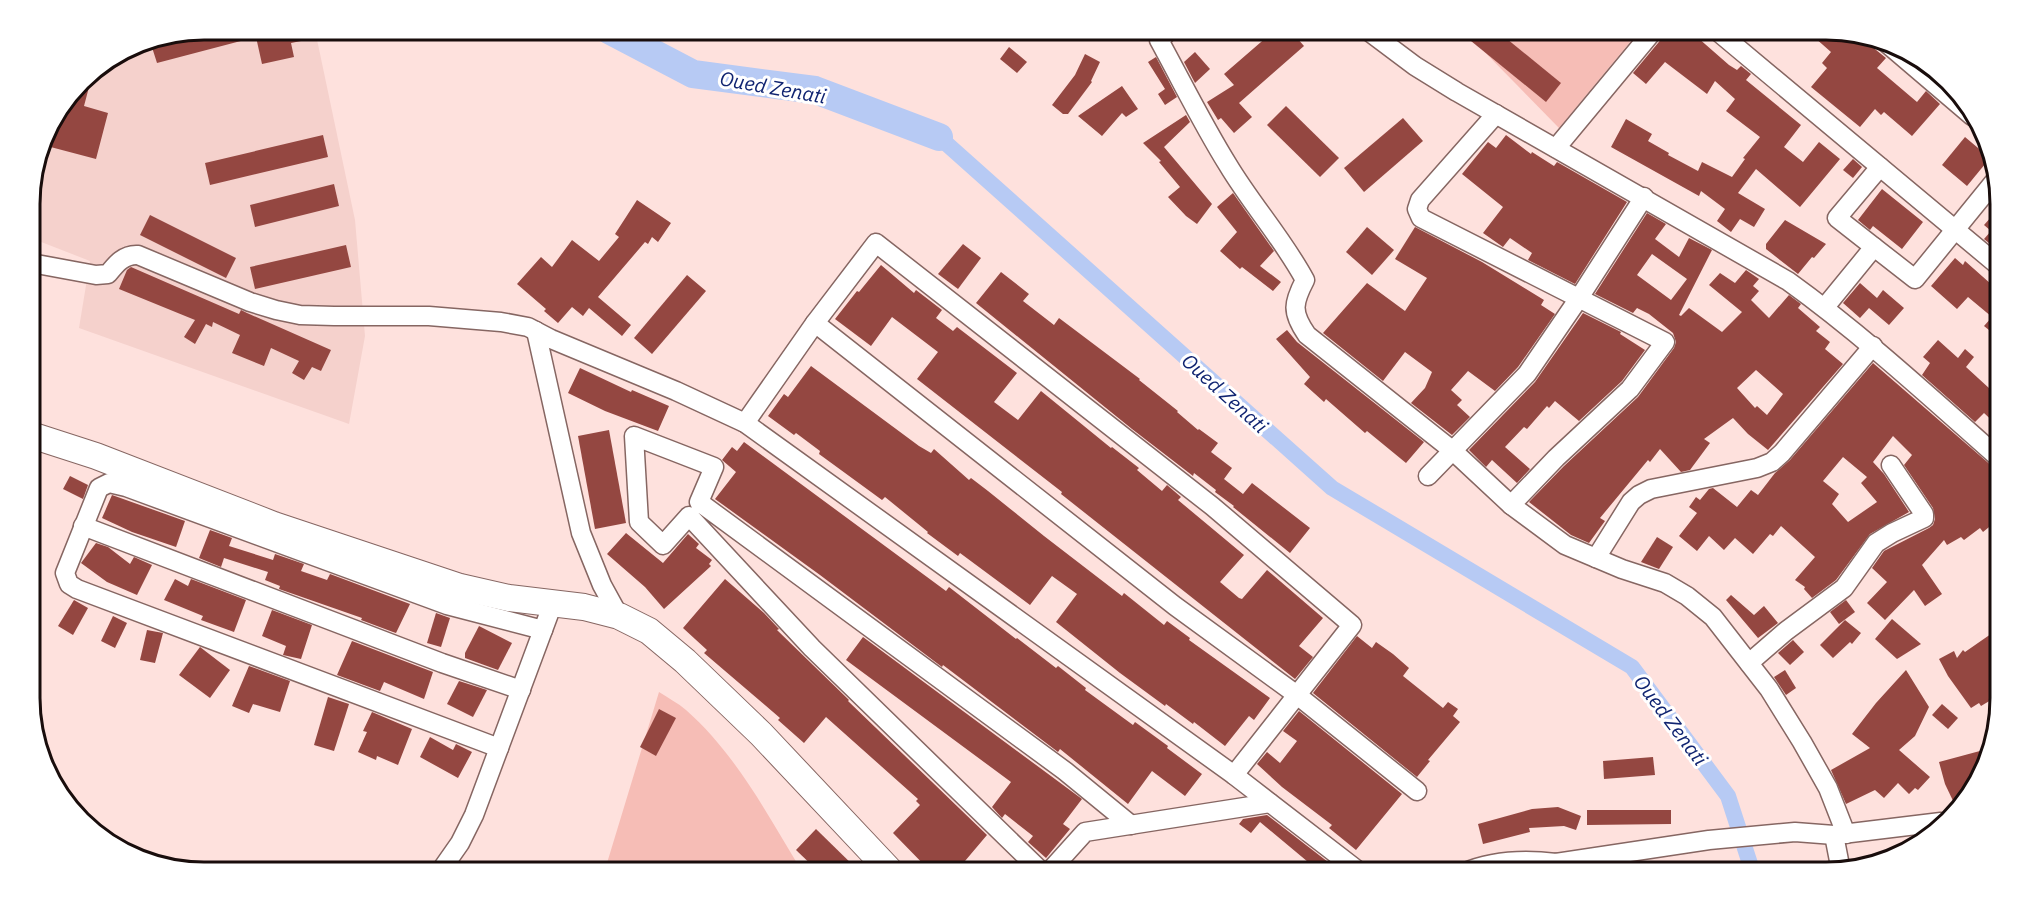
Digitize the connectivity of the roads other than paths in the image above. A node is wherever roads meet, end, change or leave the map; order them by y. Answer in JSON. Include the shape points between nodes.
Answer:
{"nodes":[{"id":1,"x":1160,"y":41,"type":"edge"},
{"id":2,"x":1381,"y":41,"type":"edge"},
{"id":3,"x":1645,"y":41,"type":"edge"},
{"id":4,"x":1729,"y":41,"type":"edge"},
{"id":5,"x":1914,"y":67,"type":"edge"},
{"id":6,"x":1949,"y":96,"type":"edge"},
{"id":7,"x":1496,"y":114,"type":"junction"},
{"id":8,"x":1556,"y":148,"type":"junction"},
{"id":9,"x":1880,"y":166,"type":"junction"},
{"id":10,"x":1989,"y":188,"type":"edge"},
{"id":11,"x":1644,"y":197,"type":"junction"},
{"id":12,"x":1955,"y":229,"type":"junction"},
{"id":13,"x":1874,"y":247,"type":"junction"},
{"id":14,"x":1990,"y":259,"type":"edge"},
{"id":15,"x":41,"y":265,"type":"edge"},
{"id":16,"x":1579,"y":298,"type":"junction"},
{"id":17,"x":1825,"y":307,"type":"junction"},
{"id":18,"x":815,"y":323,"type":"junction"},
{"id":19,"x":536,"y":331,"type":"junction"},
{"id":20,"x":1873,"y":346,"type":"junction"},
{"id":21,"x":745,"y":423,"type":"junction"},
{"id":22,"x":41,"y":438,"type":"edge"},
{"id":23,"x":1452,"y":450,"type":"junction"},
{"id":24,"x":1990,"y":450,"type":"edge"},
{"id":25,"x":1891,"y":465,"type":"dead end"},
{"id":26,"x":1428,"y":476,"type":"dead end"},
{"id":27,"x":1511,"y":505,"type":"junction"},
{"id":28,"x":83,"y":526,"type":"junction"},
{"id":29,"x":1596,"y":558,"type":"junction"},
{"id":30,"x":553,"y":603,"type":"junction"},
{"id":31,"x":619,"y":615,"type":"junction"},
{"id":32,"x":543,"y":630,"type":"junction"},
{"id":33,"x":1749,"y":663,"type":"junction"},
{"id":34,"x":521,"y":690,"type":"junction"},
{"id":35,"x":1297,"y":695,"type":"junction"},
{"id":36,"x":499,"y":748,"type":"junction"},
{"id":37,"x":1234,"y":775,"type":"junction"},
{"id":38,"x":1417,"y":791,"type":"dead end"},
{"id":39,"x":1270,"y":802,"type":"junction"},
{"id":40,"x":1933,"y":823,"type":"edge"},
{"id":41,"x":1131,"y":825,"type":"junction"},
{"id":42,"x":1840,"y":834,"type":"junction"},
{"id":43,"x":1841,"y":861,"type":"edge"},
{"id":44,"x":447,"y":862,"type":"edge"},
{"id":45,"x":882,"y":862,"type":"edge"},
{"id":46,"x":1032,"y":862,"type":"edge"},
{"id":47,"x":1058,"y":862,"type":"edge"},
{"id":48,"x":1346,"y":862,"type":"edge"},
{"id":49,"x":1507,"y":862,"type":"edge"},
{"id":50,"x":1548,"y":862,"type":"edge"},
{"id":51,"x":1563,"y":862,"type":"edge"}],
"edges":[{"from":1,"to":23,"type":"street","via":[[1228,165],[1305,280],[1295,309],[1307,335]]},
{"from":2,"to":7,"type":"street","via":[[1414,66]]},
{"from":3,"to":8,"type":"street"},
{"from":4,"to":9,"type":"street"},
{"from":5,"to":6,"type":"street"},
{"from":7,"to":8,"type":"street"},
{"from":7,"to":16,"type":"street","via":[[1420,200],[1417,209],[1421,218]]},
{"from":8,"to":11,"type":"street"},
{"from":9,"to":12,"type":"street"},
{"from":9,"to":13,"type":"street","via":[[1837,218]]},
{"from":10,"to":12,"type":"street"},
{"from":11,"to":16,"type":"street"},
{"from":11,"to":17,"type":"street"},
{"from":12,"to":13,"type":"street","via":[[1915,279]]},
{"from":12,"to":14,"type":"street"},
{"from":13,"to":17,"type":"street"},
{"from":15,"to":19,"type":"street","via":[[108,274],[132,254],[250,302],[300,315],[429,316],[491,321]]},
{"from":16,"to":23,"type":"street","via":[[1527,374]]},
{"from":16,"to":27,"type":"street","via":[[1665,342],[1630,388]]},
{"from":17,"to":20,"type":"street"},
{"from":18,"to":21,"type":"street"},
{"from":18,"to":35,"type":"street","via":[[1175,606]]},
{"from":18,"to":35,"type":"street","via":[[876,243],[1212,506],[1352,625]]},
{"from":19,"to":21,"type":"street"},
{"from":19,"to":31,"type":"street","via":[[581,533]]},
{"from":20,"to":24,"type":"street"},
{"from":20,"to":29,"type":"street","via":[[1772,462],[1639,495]]},
{"from":21,"to":37,"type":"street"},
{"from":22,"to":30,"type":"main road","via":[[274,525],[450,584],[509,598]]},
{"from":23,"to":26,"type":"street"},
{"from":23,"to":27,"type":"street"},
{"from":25,"to":33,"type":"street","via":[[1924,518],[1876,543],[1844,588]]},
{"from":27,"to":29,"type":"street","via":[[1565,545]]},
{"from":28,"to":32,"type":"street","via":[[99,488],[109,483],[447,605]]},
{"from":28,"to":34,"type":"street"},
{"from":28,"to":36,"type":"street","via":[[65,573],[69,584],[77,589]]},
{"from":29,"to":33,"type":"street","via":[[1687,596],[1713,617]]},
{"from":30,"to":31,"type":"main road"},
{"from":30,"to":32,"type":"street"},
{"from":31,"to":45,"type":"main road","via":[[649,631],[686,661]]},
{"from":32,"to":34,"type":"street"},
{"from":33,"to":42,"type":"street","via":[[1769,689],[1828,788]]},
{"from":34,"to":36,"type":"street"},
{"from":35,"to":37,"type":"street"},
{"from":35,"to":38,"type":"street"},
{"from":36,"to":44,"type":"street","via":[[474,815]]},
{"from":37,"to":39,"type":"street"},
{"from":39,"to":41,"type":"street"},
{"from":39,"to":48,"type":"street"},
{"from":40,"to":42,"type":"street"},
{"from":41,"to":46,"type":"street","via":[[1065,771],[699,502],[714,467],[634,436],[639,522],[663,545],[689,516],[812,648]]},
{"from":41,"to":47,"type":"street","via":[[1085,832]]},
{"from":42,"to":43,"type":"street"},
{"from":42,"to":51,"type":"street","via":[[1795,832],[1709,840]]},
{"from":49,"to":50,"type":"street"}]}
